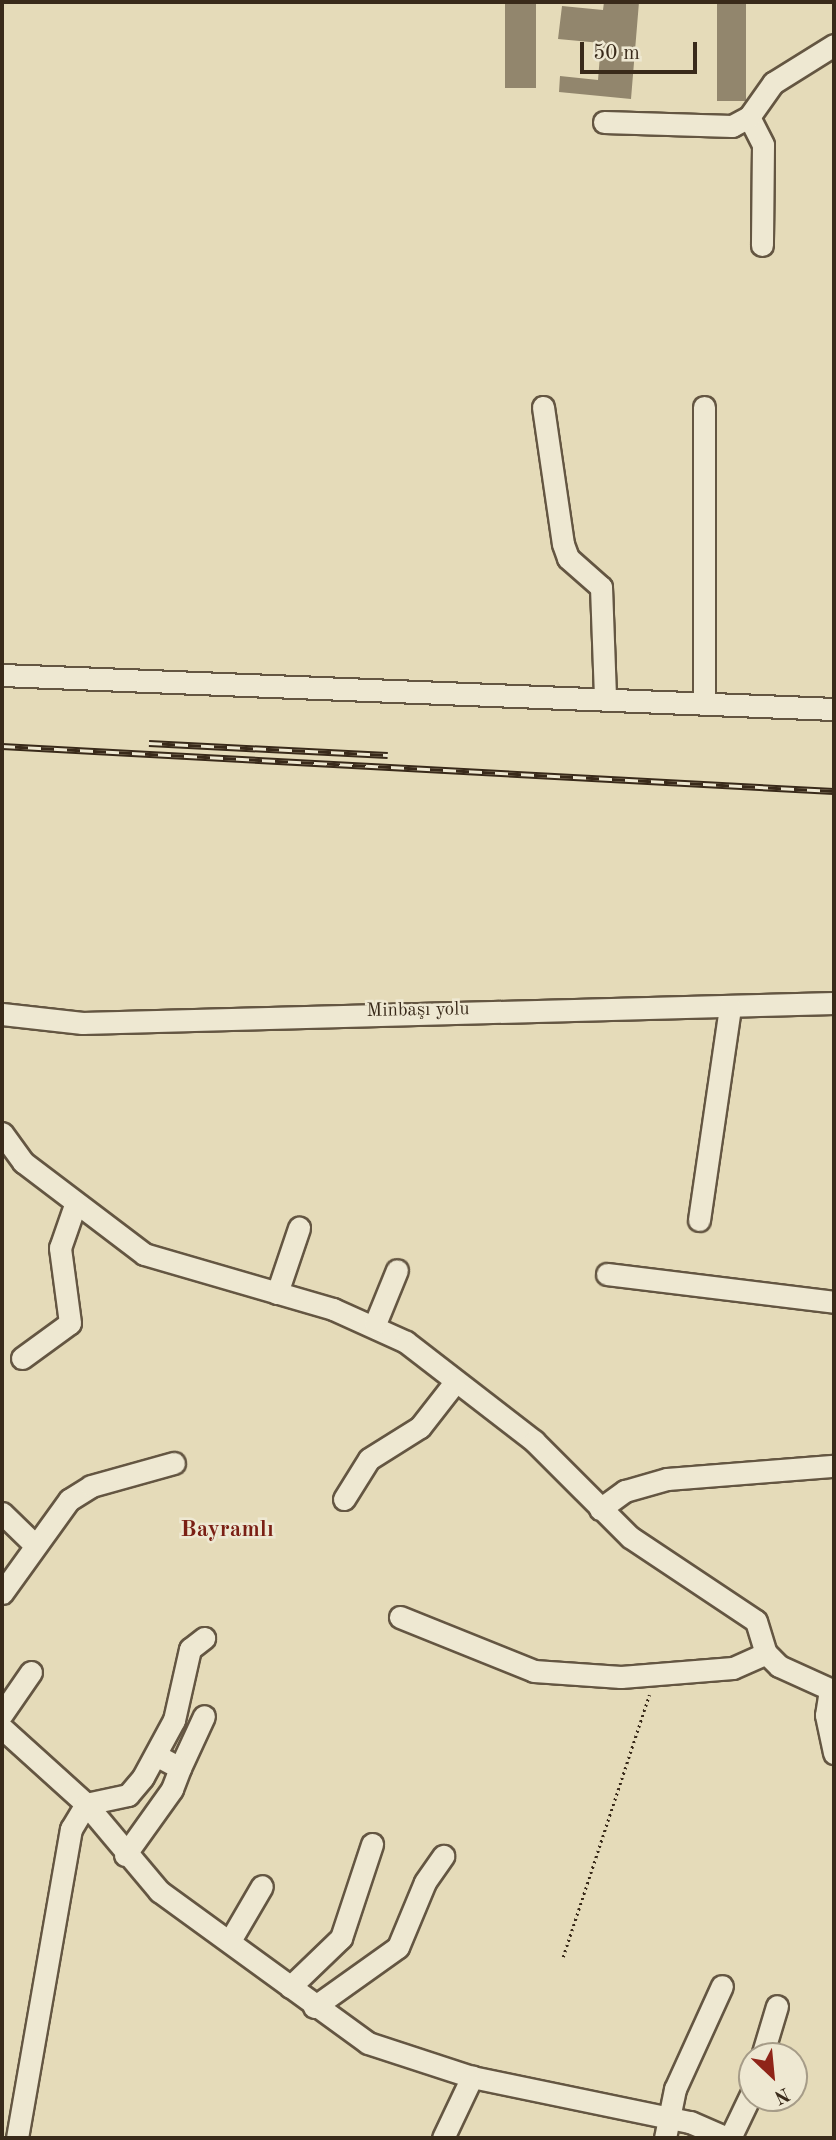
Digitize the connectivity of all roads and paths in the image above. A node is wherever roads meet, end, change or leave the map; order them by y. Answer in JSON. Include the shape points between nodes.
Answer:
{"nodes":[{"id":1,"x":834,"y":46,"type":"edge"},
{"id":2,"x":749,"y":117,"type":"junction"},
{"id":3,"x":604,"y":122,"type":"dead end"},
{"id":4,"x":762,"y":244,"type":"dead end"},
{"id":5,"x":543,"y":407,"type":"dead end"},
{"id":6,"x":704,"y":407,"type":"dead end"},
{"id":7,"x":2,"y":675,"type":"edge"},
{"id":8,"x":605,"y":696,"type":"junction"},
{"id":9,"x":704,"y":701,"type":"junction"},
{"id":10,"x":834,"y":709,"type":"edge"},
{"id":11,"x":834,"y":1003,"type":"edge"},
{"id":12,"x":730,"y":1007,"type":"junction"},
{"id":13,"x":2,"y":1014,"type":"edge"},
{"id":14,"x":3,"y":1140,"type":"edge"},
{"id":15,"x":75,"y":1205,"type":"junction"},
{"id":16,"x":699,"y":1220,"type":"dead end"},
{"id":17,"x":299,"y":1228,"type":"dead end"},
{"id":18,"x":397,"y":1270,"type":"dead end"},
{"id":19,"x":607,"y":1274,"type":"dead end"},
{"id":20,"x":277,"y":1293,"type":"junction"},
{"id":21,"x":834,"y":1303,"type":"edge"},
{"id":22,"x":376,"y":1324,"type":"junction"},
{"id":23,"x":22,"y":1359,"type":"dead end"},
{"id":24,"x":456,"y":1381,"type":"junction"},
{"id":25,"x":174,"y":1463,"type":"dead end"},
{"id":26,"x":834,"y":1466,"type":"edge"},
{"id":27,"x":344,"y":1499,"type":"dead end"},
{"id":28,"x":600,"y":1509,"type":"junction"},
{"id":29,"x":2,"y":1513,"type":"edge"},
{"id":30,"x":33,"y":1543,"type":"junction"},
{"id":31,"x":2,"y":1593,"type":"edge"},
{"id":32,"x":400,"y":1617,"type":"dead end"},
{"id":33,"x":204,"y":1638,"type":"dead end"},
{"id":34,"x":766,"y":1653,"type":"junction"},
{"id":35,"x":31,"y":1672,"type":"dead end"},
{"id":36,"x":650,"y":1674,"type":"junction"},
{"id":37,"x":832,"y":1690,"type":"edge"},
{"id":38,"x":2,"y":1714,"type":"edge"},
{"id":39,"x":204,"y":1716,"type":"dead end"},
{"id":40,"x":2,"y":1728,"type":"edge"},
{"id":41,"x":834,"y":1753,"type":"edge"},
{"id":42,"x":157,"y":1756,"type":"junction"},
{"id":43,"x":180,"y":1768,"type":"junction"},
{"id":44,"x":86,"y":1804,"type":"junction"},
{"id":45,"x":372,"y":1844,"type":"dead end"},
{"id":46,"x":125,"y":1855,"type":"junction"},
{"id":47,"x":443,"y":1856,"type":"dead end"},
{"id":48,"x":262,"y":1886,"type":"dead end"},
{"id":49,"x":231,"y":1939,"type":"junction"},
{"id":50,"x":563,"y":1957,"type":"dead end"},
{"id":51,"x":722,"y":1986,"type":"dead end"},
{"id":52,"x":290,"y":1987,"type":"junction"},
{"id":53,"x":777,"y":2006,"type":"dead end"},
{"id":54,"x":314,"y":2007,"type":"junction"},
{"id":55,"x":766,"y":2042,"type":"edge"},
{"id":56,"x":472,"y":2077,"type":"junction"},
{"id":57,"x":742,"y":2112,"type":"edge"},
{"id":58,"x":667,"y":2117,"type":"junction"},
{"id":59,"x":17,"y":2138,"type":"edge"},
{"id":60,"x":443,"y":2138,"type":"edge"},
{"id":61,"x":665,"y":2138,"type":"edge"},
{"id":62,"x":729,"y":2138,"type":"edge"}],
"edges":[{"from":1,"to":2,"type":"street","via":[[773,83]]},
{"from":2,"to":3,"type":"street","via":[[719,127]]},
{"from":2,"to":4,"type":"street","via":[[763,145]]},
{"from":5,"to":8,"type":"street","via":[[563,544],[568,558],[601,587]]},
{"from":6,"to":9,"type":"street"},
{"from":7,"to":8,"type":"street"},
{"from":8,"to":9,"type":"street"},
{"from":9,"to":10,"type":"street"},
{"from":11,"to":12,"type":"street","name":"Minbaşı yolu"},
{"from":12,"to":13,"type":"street","name":"Minbaşı yolu","via":[[290,1013],[82,1023]]},
{"from":12,"to":16,"type":"street"},
{"from":14,"to":15,"type":"street"},
{"from":15,"to":20,"type":"street","via":[[145,1254]]},
{"from":15,"to":23,"type":"street","via":[[60,1248],[70,1323]]},
{"from":17,"to":20,"type":"street"},
{"from":18,"to":22,"type":"street"},
{"from":19,"to":21,"type":"street"},
{"from":20,"to":22,"type":"street"},
{"from":22,"to":24,"type":"street"},
{"from":24,"to":27,"type":"street","via":[[419,1427],[369,1459]]},
{"from":24,"to":28,"type":"street","via":[[534,1441]]},
{"from":25,"to":30,"type":"street","via":[[80,1492]]},
{"from":26,"to":28,"type":"street","via":[[667,1479],[625,1491]]},
{"from":28,"to":34,"type":"street","via":[[653,1554],[750,1616],[761,1629]]},
{"from":29,"to":30,"type":"street"},
{"from":30,"to":31,"type":"street"},
{"from":32,"to":36,"type":"street","via":[[534,1671]]},
{"from":33,"to":42,"type":"street","via":[[190,1649],[174,1720]]},
{"from":34,"to":36,"type":"street","via":[[733,1668]]},
{"from":34,"to":37,"type":"street","via":[[779,1667]]},
{"from":35,"to":38,"type":"street"},
{"from":36,"to":50,"type":"path","via":[[621,1792]]},
{"from":37,"to":41,"type":"street","via":[[826,1715]]},
{"from":39,"to":43,"type":"street"},
{"from":40,"to":44,"type":"street"},
{"from":42,"to":43,"type":"street"},
{"from":42,"to":44,"type":"street","via":[[128,1795]]},
{"from":43,"to":46,"type":"street","via":[[172,1789]]},
{"from":44,"to":46,"type":"street"},
{"from":44,"to":59,"type":"street","via":[[64,1848]]},
{"from":45,"to":52,"type":"street","via":[[341,1938]]},
{"from":46,"to":49,"type":"street","via":[[174,1903]]},
{"from":47,"to":54,"type":"street","via":[[425,1882],[398,1947]]},
{"from":48,"to":49,"type":"street"},
{"from":49,"to":52,"type":"street"},
{"from":51,"to":58,"type":"street"},
{"from":52,"to":54,"type":"street"},
{"from":53,"to":55,"type":"street"},
{"from":54,"to":56,"type":"street","via":[[368,2043]]},
{"from":56,"to":58,"type":"street"},
{"from":56,"to":60,"type":"street"},
{"from":57,"to":62,"type":"street"},
{"from":58,"to":61,"type":"street"},
{"from":58,"to":62,"type":"street"}]}
